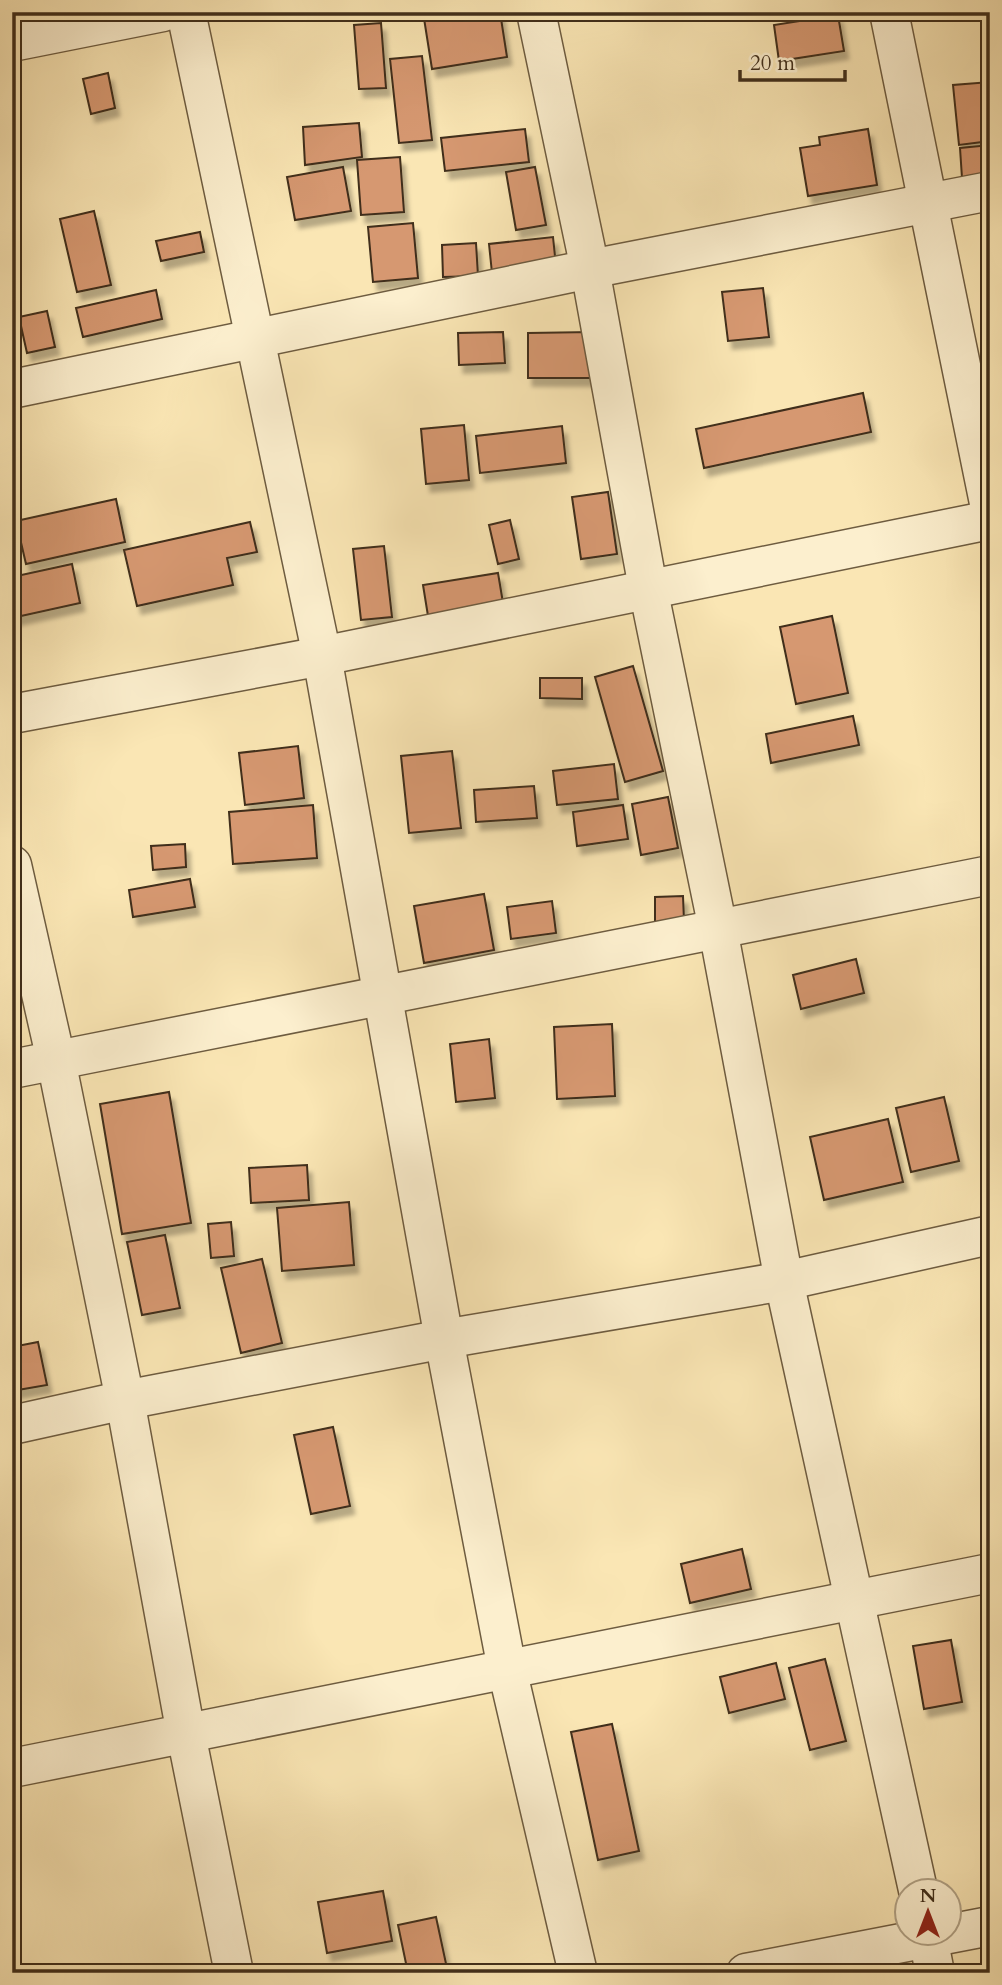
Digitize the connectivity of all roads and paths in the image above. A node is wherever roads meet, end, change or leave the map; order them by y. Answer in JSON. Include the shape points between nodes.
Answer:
{"nodes":[{"id":1,"x":163,"y":12,"type":"edge"},
{"id":2,"x":186,"y":12,"type":"edge"},
{"id":3,"x":536,"y":12,"type":"edge"},
{"id":4,"x":889,"y":12,"type":"edge"},
{"id":5,"x":12,"y":42,"type":"edge"},
{"id":6,"x":990,"y":191,"type":"edge"},
{"id":7,"x":928,"y":203,"type":"junction"},
{"id":8,"x":590,"y":269,"type":"junction"},
{"id":9,"x":256,"y":338,"type":"junction"},
{"id":10,"x":12,"y":389,"type":"edge"},
{"id":11,"x":990,"y":508,"type":"edge"},
{"id":12,"x":990,"y":520,"type":"edge"},
{"id":13,"x":648,"y":588,"type":"junction"},
{"id":14,"x":322,"y":656,"type":"junction"},
{"id":15,"x":12,"y":714,"type":"edge"},
{"id":16,"x":12,"y":865,"type":"edge"},
{"id":17,"x":990,"y":875,"type":"edge"},
{"id":18,"x":718,"y":929,"type":"junction"},
{"id":19,"x":382,"y":996,"type":"junction"},
{"id":20,"x":56,"y":1060,"type":"junction"},
{"id":21,"x":12,"y":1069,"type":"edge"},
{"id":22,"x":990,"y":1235,"type":"edge"},
{"id":23,"x":784,"y":1281,"type":"junction"},
{"id":24,"x":444,"y":1339,"type":"junction"},
{"id":25,"x":125,"y":1399,"type":"junction"},
{"id":26,"x":12,"y":1425,"type":"edge"},
{"id":27,"x":990,"y":1573,"type":"edge"},
{"id":28,"x":855,"y":1600,"type":"junction"},
{"id":29,"x":508,"y":1670,"type":"junction"},
{"id":30,"x":186,"y":1734,"type":"junction"},
{"id":31,"x":12,"y":1768,"type":"edge"},
{"id":32,"x":915,"y":1876,"type":"edge"},
{"id":33,"x":990,"y":1926,"type":"edge"},
{"id":34,"x":930,"y":1948,"type":"edge"},
{"id":35,"x":234,"y":1973,"type":"edge"},
{"id":36,"x":578,"y":1973,"type":"edge"},
{"id":37,"x":746,"y":1973,"type":"edge"}],
"edges":[{"from":1,"to":5,"type":"street"},
{"from":2,"to":9,"type":"street"},
{"from":3,"to":8,"type":"street"},
{"from":4,"to":7,"type":"street"},
{"from":6,"to":7,"type":"street"},
{"from":7,"to":8,"type":"street"},
{"from":7,"to":11,"type":"street"},
{"from":8,"to":9,"type":"street"},
{"from":8,"to":13,"type":"street"},
{"from":9,"to":10,"type":"street"},
{"from":9,"to":14,"type":"street"},
{"from":12,"to":13,"type":"street"},
{"from":13,"to":14,"type":"street"},
{"from":13,"to":18,"type":"street"},
{"from":14,"to":15,"type":"street"},
{"from":14,"to":19,"type":"street"},
{"from":16,"to":20,"type":"street"},
{"from":17,"to":18,"type":"street"},
{"from":18,"to":19,"type":"street"},
{"from":18,"to":23,"type":"street"},
{"from":19,"to":20,"type":"street"},
{"from":19,"to":24,"type":"street"},
{"from":20,"to":21,"type":"street"},
{"from":20,"to":25,"type":"street"},
{"from":22,"to":23,"type":"street"},
{"from":23,"to":24,"type":"street"},
{"from":23,"to":28,"type":"street"},
{"from":24,"to":25,"type":"street"},
{"from":24,"to":29,"type":"street"},
{"from":25,"to":26,"type":"street"},
{"from":25,"to":30,"type":"street"},
{"from":27,"to":28,"type":"street"},
{"from":28,"to":29,"type":"street"},
{"from":28,"to":32,"type":"street"},
{"from":29,"to":30,"type":"street"},
{"from":29,"to":36,"type":"street"},
{"from":30,"to":31,"type":"street"},
{"from":30,"to":35,"type":"street"},
{"from":33,"to":34,"type":"street"},
{"from":34,"to":37,"type":"street"}]}
